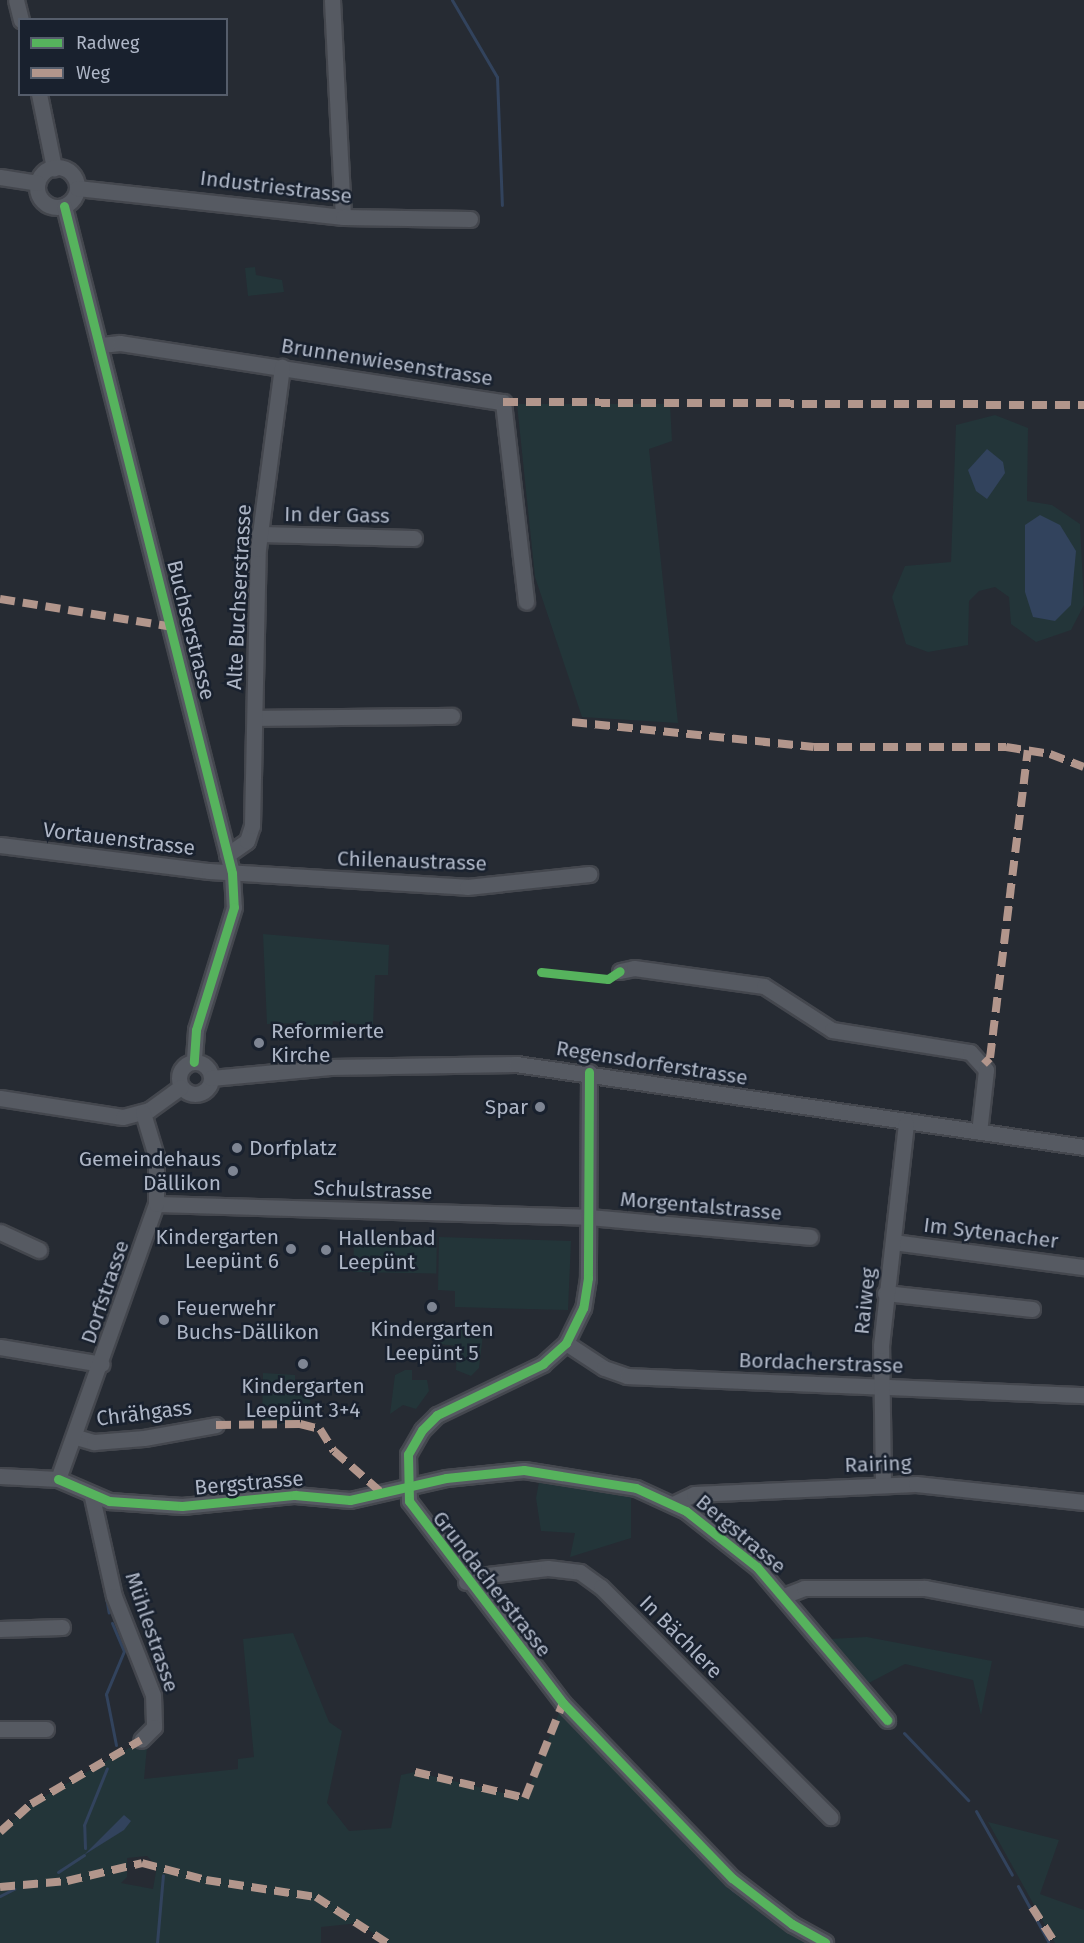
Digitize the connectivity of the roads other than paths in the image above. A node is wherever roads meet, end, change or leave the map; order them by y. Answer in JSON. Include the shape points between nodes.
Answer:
{"nodes":[{"id":1,"x":16,"y":0,"type":"edge"},
{"id":2,"x":332,"y":0,"type":"edge"},
{"id":3,"x":20,"y":18,"type":"edge"},
{"id":4,"x":39,"y":96,"type":"edge"},
{"id":5,"x":54,"y":168,"type":"junction"},
{"id":6,"x":0,"y":177,"type":"edge"},
{"id":7,"x":38,"y":183,"type":"junction"},
{"id":8,"x":77,"y":188,"type":"junction"},
{"id":9,"x":64,"y":206,"type":"junction"},
{"id":10,"x":343,"y":217,"type":"junction"},
{"id":11,"x":470,"y":219,"type":"dead end"},
{"id":12,"x":101,"y":345,"type":"junction"},
{"id":13,"x":282,"y":367,"type":"junction"},
{"id":14,"x":259,"y":534,"type":"junction"},
{"id":15,"x":414,"y":538,"type":"dead end"},
{"id":16,"x":526,"y":602,"type":"dead end"},
{"id":17,"x":453,"y":716,"type":"dead end"},
{"id":18,"x":255,"y":718,"type":"junction"},
{"id":19,"x":0,"y":845,"type":"edge"},
{"id":20,"x":227,"y":855,"type":"junction"},
{"id":21,"x":232,"y":873,"type":"junction"},
{"id":22,"x":589,"y":874,"type":"dead end"},
{"id":23,"x":620,"y":971,"type":"dead end"},
{"id":24,"x":194,"y":1062,"type":"junction"},
{"id":25,"x":589,"y":1072,"type":"junction"},
{"id":26,"x":211,"y":1078,"type":"junction"},
{"id":27,"x":181,"y":1087,"type":"junction"},
{"id":28,"x":0,"y":1098,"type":"edge"},
{"id":29,"x":143,"y":1113,"type":"junction"},
{"id":30,"x":906,"y":1123,"type":"junction"},
{"id":31,"x":979,"y":1132,"type":"junction"},
{"id":32,"x":1084,"y":1147,"type":"edge"},
{"id":33,"x":156,"y":1204,"type":"junction"},
{"id":34,"x":588,"y":1217,"type":"junction"},
{"id":35,"x":0,"y":1232,"type":"edge"},
{"id":36,"x":810,"y":1237,"type":"dead end"},
{"id":37,"x":893,"y":1242,"type":"junction"},
{"id":38,"x":39,"y":1250,"type":"dead end"},
{"id":39,"x":1084,"y":1267,"type":"edge"},
{"id":40,"x":885,"y":1293,"type":"junction"},
{"id":41,"x":1032,"y":1309,"type":"dead end"},
{"id":42,"x":566,"y":1343,"type":"junction"},
{"id":43,"x":0,"y":1347,"type":"edge"},
{"id":44,"x":102,"y":1364,"type":"junction"},
{"id":45,"x":880,"y":1387,"type":"junction"},
{"id":46,"x":1084,"y":1395,"type":"edge"},
{"id":47,"x":216,"y":1425,"type":"dead end"},
{"id":48,"x":76,"y":1437,"type":"junction"},
{"id":49,"x":0,"y":1476,"type":"edge"},
{"id":50,"x":58,"y":1479,"type":"junction"},
{"id":51,"x":883,"y":1484,"type":"junction"},
{"id":52,"x":408,"y":1489,"type":"junction"},
{"id":53,"x":92,"y":1497,"type":"junction"},
{"id":54,"x":1084,"y":1502,"type":"edge"},
{"id":55,"x":675,"y":1503,"type":"junction"},
{"id":56,"x":466,"y":1582,"type":"junction"},
{"id":57,"x":786,"y":1595,"type":"junction"},
{"id":58,"x":1084,"y":1618,"type":"edge"},
{"id":59,"x":62,"y":1627,"type":"dead end"},
{"id":60,"x":0,"y":1629,"type":"edge"},
{"id":61,"x":887,"y":1720,"type":"dead end"},
{"id":62,"x":0,"y":1729,"type":"edge"},
{"id":63,"x":46,"y":1729,"type":"dead end"},
{"id":64,"x":141,"y":1740,"type":"dead end"},
{"id":65,"x":830,"y":1817,"type":"dead end"},
{"id":66,"x":825,"y":1942,"type":"edge"}],
"edges":[{"from":1,"to":3,"type":"street"},
{"from":2,"to":10,"type":"street"},
{"from":4,"to":5,"type":"street"},
{"from":5,"to":7,"type":"street"},
{"from":5,"to":8,"type":"street","via":[[73,175]]},
{"from":6,"to":7,"type":"street"},
{"from":7,"to":9,"type":"street","via":[[44,202]]},
{"from":8,"to":9,"type":"street"},
{"from":8,"to":10,"type":"street","name":"Industriestrasse"},
{"from":9,"to":12,"type":"street","name":"Buchserstrasse"},
{"from":10,"to":11,"type":"street","name":"Industriestrasse"},
{"from":12,"to":13,"type":"street","name":"Brunnenwiesenstrasse","via":[[120,343]]},
{"from":12,"to":20,"type":"street","name":"Buchserstrasse"},
{"from":13,"to":14,"type":"street","name":"Alte Buchserstrasse"},
{"from":13,"to":16,"type":"street","name":"Brunnenwiesenstrasse","via":[[503,402]]},
{"from":14,"to":15,"type":"street","name":"In der Gass"},
{"from":14,"to":18,"type":"street","name":"Alte Buchserstrasse"},
{"from":17,"to":18,"type":"street"},
{"from":18,"to":20,"type":"street","name":"Alte Buchserstrasse","via":[[251,835]]},
{"from":19,"to":21,"type":"street","name":"Vortauenstrasse"},
{"from":20,"to":21,"type":"street","name":"Buchserstrasse"},
{"from":21,"to":22,"type":"street","name":"Chilenaustrasse","via":[[467,887]]},
{"from":21,"to":24,"type":"street","name":"Buchserstrasse","via":[[234,907],[202,1007]]},
{"from":23,"to":31,"type":"street","via":[[634,968],[764,986],[832,1030],[970,1052],[986,1070]]},
{"from":24,"to":26,"type":"street","via":[[206,1066]]},
{"from":24,"to":27,"type":"street","via":[[180,1071]]},
{"from":25,"to":26,"type":"street","name":"Regensdorferstrasse","via":[[409,1064]]},
{"from":25,"to":30,"type":"street","name":"Regensdorferstrasse"},
{"from":25,"to":34,"type":"street","name":"Grundacherstrasse"},
{"from":26,"to":27,"type":"street","via":[[199,1094]]},
{"from":27,"to":29,"type":"street"},
{"from":28,"to":29,"type":"street","via":[[97,1117]]},
{"from":29,"to":33,"type":"street","name":"Dorfstrasse","via":[[156,1156]]},
{"from":30,"to":31,"type":"street","name":"Regensdorferstrasse"},
{"from":30,"to":37,"type":"street","name":"Raiweg"},
{"from":31,"to":32,"type":"street","name":"Regensdorferstrasse"},
{"from":33,"to":34,"type":"street","name":"Schulstrasse"},
{"from":33,"to":44,"type":"street","name":"Dorfstrasse"},
{"from":34,"to":36,"type":"street","name":"Morgentalstrasse"},
{"from":34,"to":42,"type":"street","name":"Grundacherstrasse","via":[[587,1292]]},
{"from":35,"to":38,"type":"street"},
{"from":37,"to":39,"type":"street","name":"Im Sytenacher"},
{"from":37,"to":40,"type":"street","name":"Raiweg"},
{"from":40,"to":41,"type":"street"},
{"from":40,"to":45,"type":"street","name":"Raiweg"},
{"from":42,"to":45,"type":"street","name":"Bordacherstrasse","via":[[604,1368],[627,1376]]},
{"from":42,"to":52,"type":"street","name":"Grundacherstrasse","via":[[528,1374],[437,1415],[408,1454]]},
{"from":43,"to":44,"type":"street"},
{"from":44,"to":48,"type":"street","name":"Dorfstrasse"},
{"from":45,"to":46,"type":"street","name":"Bordacherstrasse"},
{"from":45,"to":51,"type":"street","name":"Raiweg"},
{"from":47,"to":48,"type":"street","name":"Chrähgass","via":[[144,1438],[94,1442]]},
{"from":48,"to":50,"type":"street","name":"Dorfstrasse"},
{"from":49,"to":50,"type":"street"},
{"from":50,"to":53,"type":"street","name":"Bergstrasse"},
{"from":51,"to":54,"type":"street","name":"Rairing","via":[[958,1486]]},
{"from":51,"to":55,"type":"street","name":"Rairing","via":[[694,1494]]},
{"from":52,"to":53,"type":"street","name":"Bergstrasse","via":[[350,1500],[295,1495],[202,1506]]},
{"from":52,"to":55,"type":"street","name":"Bergstrasse","via":[[455,1477],[525,1470],[586,1476]]},
{"from":52,"to":56,"type":"street","name":"Grundacherstrasse","via":[[413,1511]]},
{"from":53,"to":64,"type":"street","name":"Mühlestrasse","via":[[114,1596],[153,1695],[154,1727]]},
{"from":55,"to":57,"type":"street","name":"Bergstrasse","via":[[724,1538]]},
{"from":56,"to":65,"type":"street","name":"In Bächlere","via":[[479,1576],[548,1568],[580,1572],[601,1587]]},
{"from":56,"to":66,"type":"street","name":"Grundacherstrasse","via":[[563,1702],[732,1878],[792,1924]]},
{"from":57,"to":58,"type":"street","via":[[804,1588],[913,1588]]},
{"from":57,"to":61,"type":"street","name":"Bergstrasse","via":[[855,1688]]},
{"from":59,"to":60,"type":"street"},
{"from":62,"to":63,"type":"street"}]}
